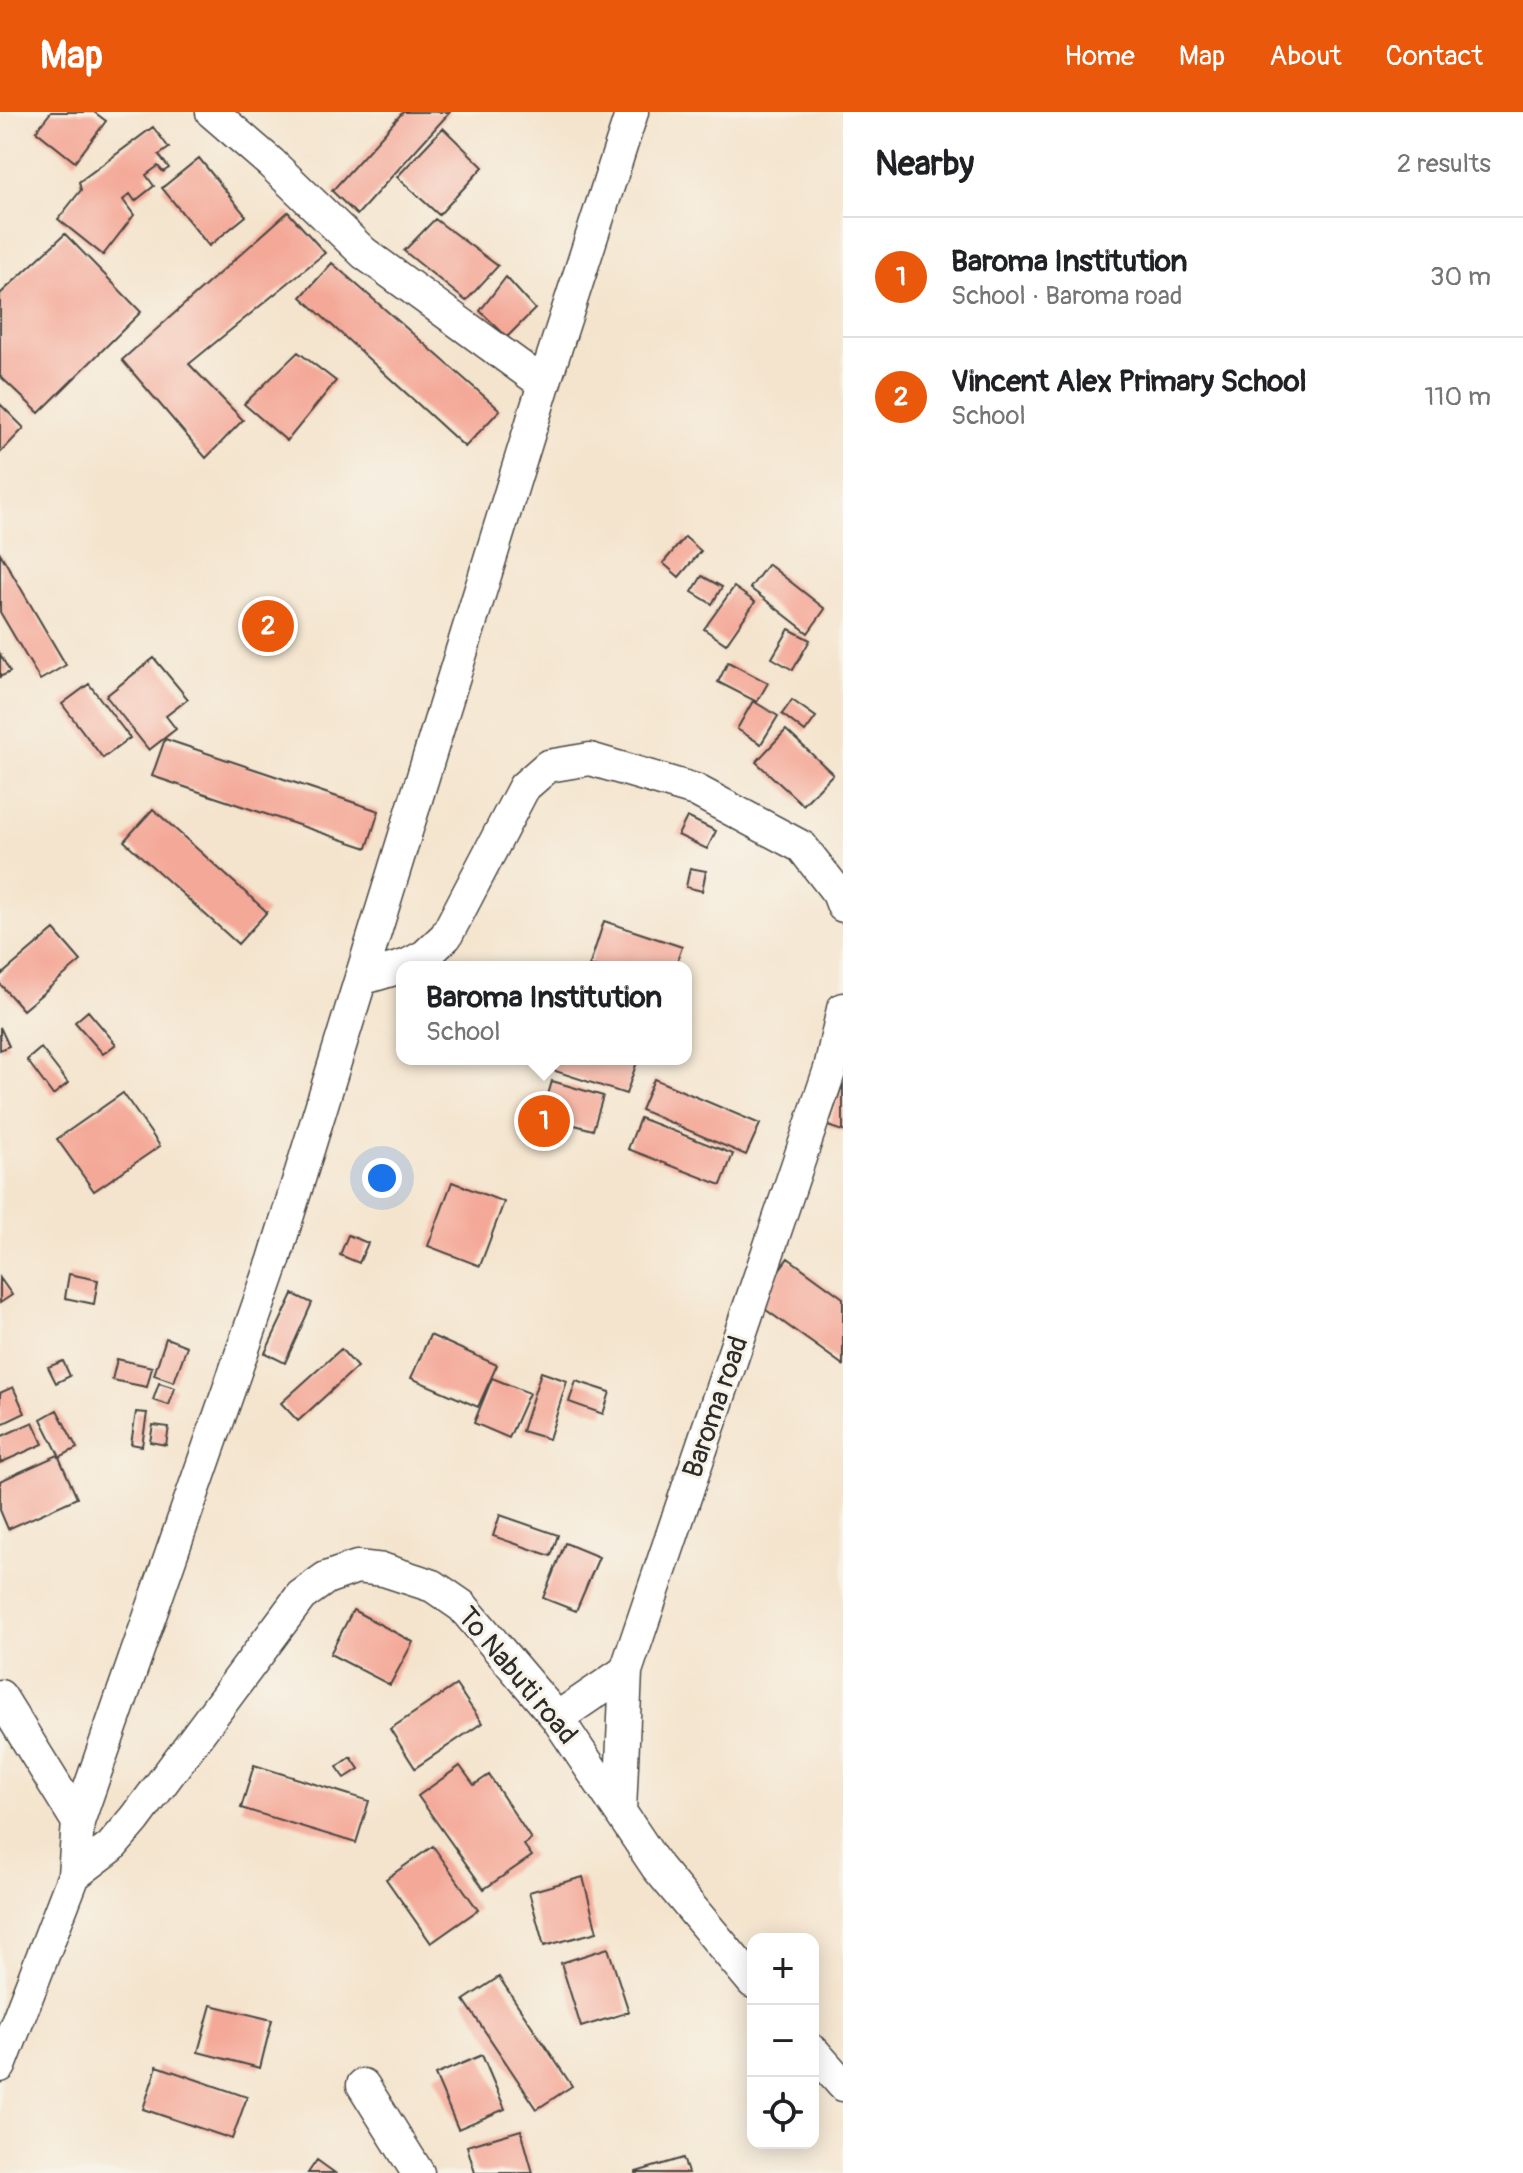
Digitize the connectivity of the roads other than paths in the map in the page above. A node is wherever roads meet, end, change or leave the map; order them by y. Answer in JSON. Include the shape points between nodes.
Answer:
{"nodes":[{"id":1,"x":212,"y":112,"type":"edge"},
{"id":2,"x":632,"y":112,"type":"edge"},
{"id":3,"x":544,"y":384,"type":"junction"},
{"id":4,"x":843,"y":906,"type":"edge"},
{"id":5,"x":413,"y":961,"type":"edge"},
{"id":6,"x":396,"y":969,"type":"edge"},
{"id":7,"x":361,"y":979,"type":"junction"},
{"id":8,"x":843,"y":1009,"type":"edge"},
{"id":9,"x":626,"y":1671,"type":"junction"},
{"id":10,"x":0,"y":1696,"type":"edge"},
{"id":11,"x":557,"y":1718,"type":"junction"},
{"id":12,"x":620,"y":1811,"type":"junction"},
{"id":13,"x":78,"y":1822,"type":"junction"},
{"id":14,"x":74,"y":1875,"type":"junction"},
{"id":15,"x":747,"y":1975,"type":"edge"},
{"id":16,"x":819,"y":2058,"type":"edge"},
{"id":17,"x":0,"y":2066,"type":"edge"},
{"id":18,"x":363,"y":2085,"type":"dead end"},
{"id":19,"x":843,"y":2085,"type":"edge"},
{"id":20,"x":418,"y":2173,"type":"edge"}],
"edges":[{"from":1,"to":3,"type":"street","via":[[364,253]]},
{"from":2,"to":3,"type":"street"},
{"from":3,"to":7,"type":"street"},
{"from":4,"to":5,"type":"street","via":[[802,847],[695,790],[590,759],[548,766],[524,787],[446,936]]},
{"from":6,"to":7,"type":"street"},
{"from":7,"to":13,"type":"street","via":[[274,1260]]},
{"from":8,"to":9,"type":"street","name":"Baroma road","via":[[830,1069]]},
{"from":9,"to":11,"type":"street"},
{"from":9,"to":12,"type":"street","name":"Baroma road"},
{"from":10,"to":13,"type":"street"},
{"from":11,"to":12,"type":"street","name":"To Nabuti road"},
{"from":11,"to":14,"type":"street","name":"To Nabuti road","via":[[462,1606],[433,1586],[357,1567],[326,1578],[301,1596],[135,1819],[111,1847]]},
{"from":12,"to":15,"type":"street","name":"To Nabuti road","via":[[657,1867]]},
{"from":13,"to":14,"type":"street"},
{"from":14,"to":17,"type":"street"},
{"from":16,"to":19,"type":"street"},
{"from":18,"to":20,"type":"street"}]}
